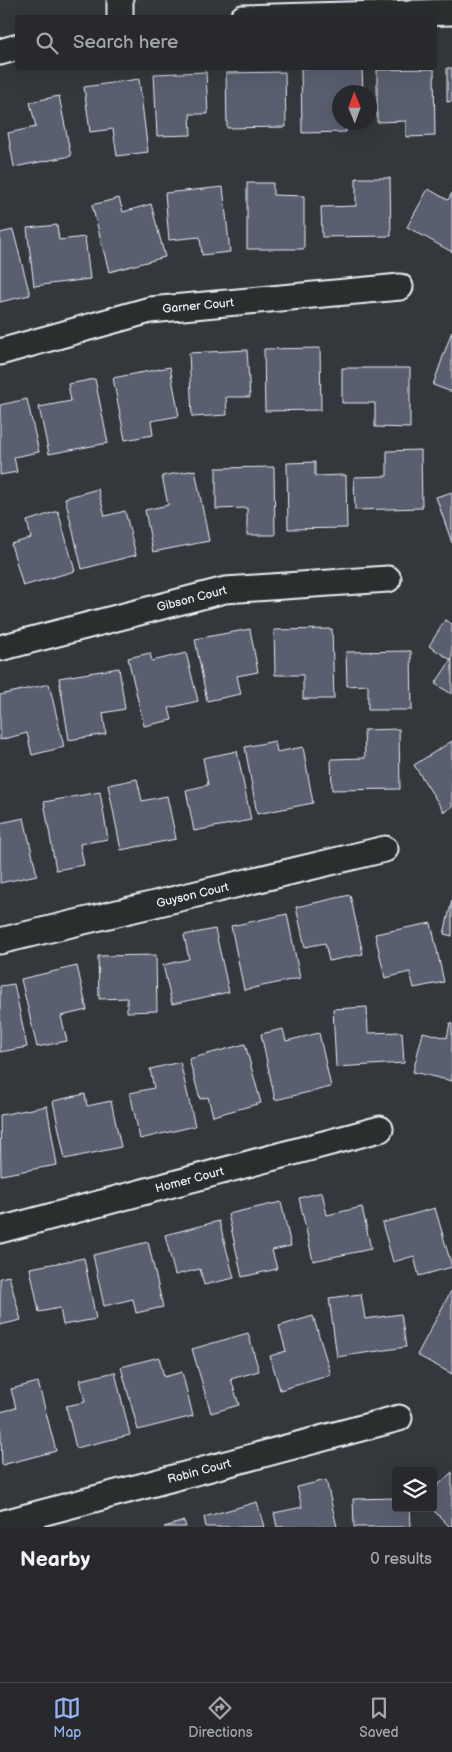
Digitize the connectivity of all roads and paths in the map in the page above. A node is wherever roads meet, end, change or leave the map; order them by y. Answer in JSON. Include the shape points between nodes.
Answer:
{"nodes":[{"id":1,"x":120,"y":0,"type":"edge"},
{"id":2,"x":452,"y":12,"type":"edge"},
{"id":3,"x":120,"y":15,"type":"edge"},
{"id":4,"x":348,"y":15,"type":"edge"},
{"id":5,"x":15,"y":49,"type":"edge"},
{"id":6,"x":0,"y":52,"type":"edge"},
{"id":7,"x":400,"y":287,"type":"dead end"},
{"id":8,"x":0,"y":352,"type":"edge"},
{"id":9,"x":388,"y":579,"type":"dead end"},
{"id":10,"x":0,"y":648,"type":"edge"},
{"id":11,"x":385,"y":849,"type":"dead end"},
{"id":12,"x":0,"y":941,"type":"edge"},
{"id":13,"x":380,"y":1129,"type":"dead end"},
{"id":14,"x":0,"y":1230,"type":"edge"},
{"id":15,"x":399,"y":1418,"type":"dead end"},
{"id":16,"x":0,"y":1524,"type":"edge"}],
"edges":[{"from":1,"to":3,"type":"street"},
{"from":2,"to":4,"type":"street"},
{"from":5,"to":6,"type":"street"},
{"from":7,"to":8,"type":"street","name":"Garner Court","via":[[150,310]]},
{"from":9,"to":10,"type":"street","name":"Gibson Court","via":[[225,590]]},
{"from":11,"to":12,"type":"street","name":"Guyson Court"},
{"from":13,"to":14,"type":"street","name":"Homer Court"},
{"from":15,"to":16,"type":"street","name":"Robin Court"}]}
